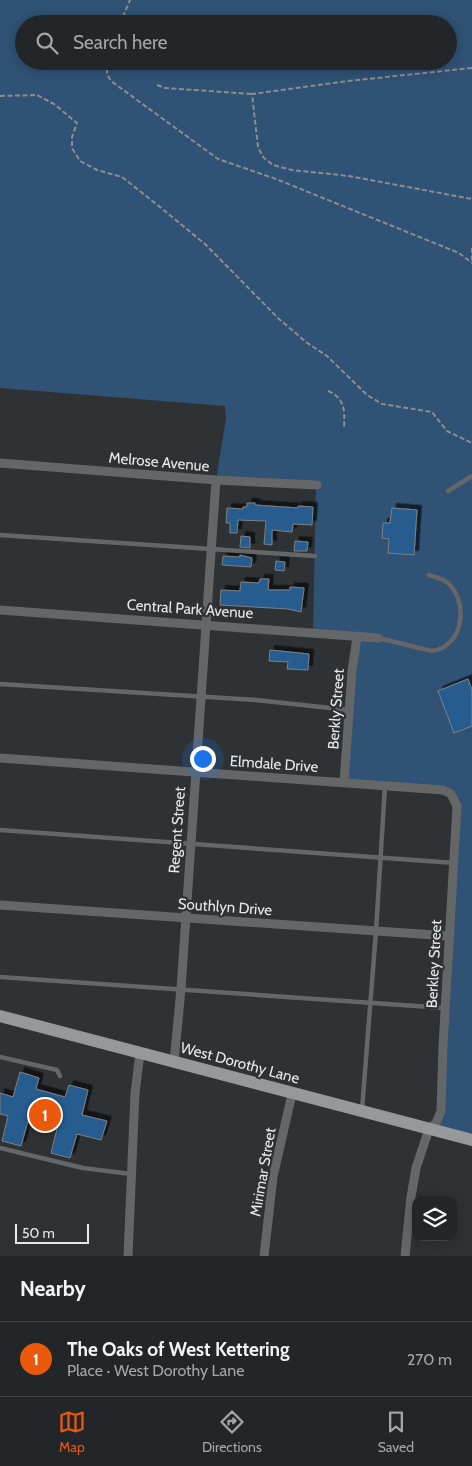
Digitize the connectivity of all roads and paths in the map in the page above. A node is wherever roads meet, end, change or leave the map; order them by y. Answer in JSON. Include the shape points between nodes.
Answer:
{"nodes":[{"id":1,"x":130,"y":0,"type":"edge"},
{"id":2,"x":124,"y":15,"type":"edge"},
{"id":3,"x":472,"y":68,"type":"edge"},
{"id":4,"x":107,"y":70,"type":"edge"},
{"id":5,"x":453,"y":70,"type":"edge"},
{"id":6,"x":457,"y":70,"type":"edge"},
{"id":7,"x":157,"y":85,"type":"dead end"},
{"id":8,"x":252,"y":94,"type":"junction"},
{"id":9,"x":0,"y":96,"type":"edge"},
{"id":10,"x":472,"y":199,"type":"edge"},
{"id":11,"x":472,"y":248,"type":"edge"},
{"id":12,"x":328,"y":391,"type":"dead end"},
{"id":13,"x":344,"y":428,"type":"dead end"},
{"id":14,"x":472,"y":442,"type":"edge"},
{"id":15,"x":0,"y":463,"type":"edge"},
{"id":16,"x":472,"y":476,"type":"edge"},
{"id":17,"x":216,"y":480,"type":"junction"},
{"id":18,"x":316,"y":485,"type":"dead end"},
{"id":19,"x":448,"y":491,"type":"dead end"},
{"id":20,"x":0,"y":535,"type":"edge"},
{"id":21,"x":210,"y":550,"type":"junction"},
{"id":22,"x":315,"y":556,"type":"dead end"},
{"id":23,"x":429,"y":575,"type":"dead end"},
{"id":24,"x":0,"y":610,"type":"edge"},
{"id":25,"x":204,"y":624,"type":"junction"},
{"id":26,"x":357,"y":637,"type":"junction"},
{"id":27,"x":378,"y":638,"type":"joint"},
{"id":28,"x":0,"y":684,"type":"edge"},
{"id":29,"x":200,"y":697,"type":"junction"},
{"id":30,"x":349,"y":710,"type":"junction"},
{"id":31,"x":0,"y":758,"type":"edge"},
{"id":32,"x":196,"y":772,"type":"junction"},
{"id":33,"x":344,"y":783,"type":"junction"},
{"id":34,"x":385,"y":785,"type":"junction"},
{"id":35,"x":454,"y":798,"type":"joint"},
{"id":36,"x":0,"y":830,"type":"edge"},
{"id":37,"x":190,"y":844,"type":"junction"},
{"id":38,"x":380,"y":857,"type":"junction"},
{"id":39,"x":455,"y":862,"type":"junction"},
{"id":40,"x":0,"y":905,"type":"edge"},
{"id":41,"x":185,"y":918,"type":"junction"},
{"id":42,"x":376,"y":931,"type":"junction"},
{"id":43,"x":449,"y":936,"type":"junction"},
{"id":44,"x":0,"y":977,"type":"edge"},
{"id":45,"x":181,"y":989,"type":"junction"},
{"id":46,"x":371,"y":1003,"type":"junction"},
{"id":47,"x":446,"y":1008,"type":"junction"},
{"id":48,"x":0,"y":1016,"type":"edge"},
{"id":49,"x":140,"y":1053,"type":"junction"},
{"id":50,"x":0,"y":1057,"type":"edge"},
{"id":51,"x":174,"y":1062,"type":"junction"},
{"id":52,"x":60,"y":1076,"type":"dead end"},
{"id":53,"x":292,"y":1094,"type":"junction"},
{"id":54,"x":362,"y":1111,"type":"junction"},
{"id":55,"x":429,"y":1129,"type":"junction"},
{"id":56,"x":472,"y":1140,"type":"edge"},
{"id":57,"x":0,"y":1148,"type":"edge"},
{"id":58,"x":131,"y":1174,"type":"junction"},
{"id":59,"x":128,"y":1256,"type":"edge"},
{"id":60,"x":264,"y":1256,"type":"edge"},
{"id":61,"x":405,"y":1256,"type":"edge"}],
"edges":[{"from":1,"to":2,"type":"path"},
{"from":3,"to":6,"type":"path"},
{"from":4,"to":11,"type":"path","via":[[111,81],[218,159],[459,253],[472,263]]},
{"from":5,"to":8,"type":"path"},
{"from":7,"to":8,"type":"path"},
{"from":8,"to":10,"type":"path","via":[[258,147],[263,157],[273,165]]},
{"from":9,"to":14,"type":"path","via":[[37,95],[68,114],[77,123],[72,148],[80,161],[122,177],[160,207],[204,244],[279,319],[334,361],[367,395],[382,404],[432,412],[447,431]]},
{"from":12,"to":13,"type":"path","via":[[336,394],[344,406]]},
{"from":15,"to":17,"type":"street","name":"Melrose Avenue"},
{"from":16,"to":19,"type":"lane"},
{"from":17,"to":18,"type":"street","name":"Melrose Avenue"},
{"from":17,"to":21,"type":"street","name":"Regent Street"},
{"from":20,"to":21,"type":"lane"},
{"from":21,"to":22,"type":"lane"},
{"from":21,"to":25,"type":"street","name":"Regent Street"},
{"from":23,"to":27,"type":"lane","via":[[449,584],[458,597],[459,625],[453,641],[441,650],[432,651]]},
{"from":24,"to":25,"type":"street","name":"Central Park Avenue"},
{"from":25,"to":26,"type":"street","name":"Central Park Avenue"},
{"from":25,"to":29,"type":"street","name":"Regent Street"},
{"from":26,"to":27,"type":"street","name":"Central Park Avenue"},
{"from":26,"to":30,"type":"street","name":"Berkly Street"},
{"from":28,"to":29,"type":"lane"},
{"from":29,"to":30,"type":"lane"},
{"from":29,"to":32,"type":"street","name":"Regent Street"},
{"from":30,"to":33,"type":"street","name":"Berkly Street"},
{"from":31,"to":32,"type":"street","name":"Elmdale Drive"},
{"from":32,"to":33,"type":"street","name":"Elmdale Drive"},
{"from":32,"to":37,"type":"street","name":"Regent Street"},
{"from":33,"to":34,"type":"street","name":"Elmdale Drive"},
{"from":34,"to":35,"type":"street","name":"Elmdale Drive","via":[[443,790]]},
{"from":34,"to":38,"type":"lane"},
{"from":35,"to":39,"type":"street","name":"Berkley Street","via":[[457,806]]},
{"from":36,"to":37,"type":"lane"},
{"from":37,"to":38,"type":"lane"},
{"from":37,"to":41,"type":"street","name":"Regent Street"},
{"from":38,"to":39,"type":"lane"},
{"from":38,"to":42,"type":"lane"},
{"from":39,"to":43,"type":"street","name":"Berkley Street"},
{"from":40,"to":41,"type":"street","name":"Southlyn Drive"},
{"from":41,"to":42,"type":"street","name":"Southlyn Drive"},
{"from":41,"to":45,"type":"street","name":"Regent Street"},
{"from":42,"to":43,"type":"street","name":"Southlyn Drive"},
{"from":42,"to":46,"type":"lane"},
{"from":43,"to":47,"type":"street","name":"Berkley Street"},
{"from":44,"to":45,"type":"lane"},
{"from":45,"to":46,"type":"lane"},
{"from":45,"to":51,"type":"street","name":"Regent Street"},
{"from":46,"to":47,"type":"lane"},
{"from":46,"to":54,"type":"lane"},
{"from":47,"to":55,"type":"street","name":"Berkley Street","via":[[442,1111]]},
{"from":48,"to":49,"type":"main road","name":"West Dorothy Lane"},
{"from":49,"to":51,"type":"main road","name":"West Dorothy Lane"},
{"from":49,"to":58,"type":"street"},
{"from":50,"to":52,"type":"lane","via":[[56,1070]]},
{"from":51,"to":53,"type":"main road","name":"West Dorothy Lane"},
{"from":53,"to":54,"type":"main road","name":"West Dorothy Lane"},
{"from":53,"to":60,"type":"street","name":"Mirimar Street","via":[[273,1178]]},
{"from":54,"to":55,"type":"main road","name":"West Dorothy Lane"},
{"from":55,"to":56,"type":"main road","name":"West Dorothy Lane"},
{"from":55,"to":61,"type":"street","name":"Berkley Street","via":[[416,1168]]},
{"from":57,"to":58,"type":"lane","via":[[83,1168]]},
{"from":58,"to":59,"type":"street"}]}
